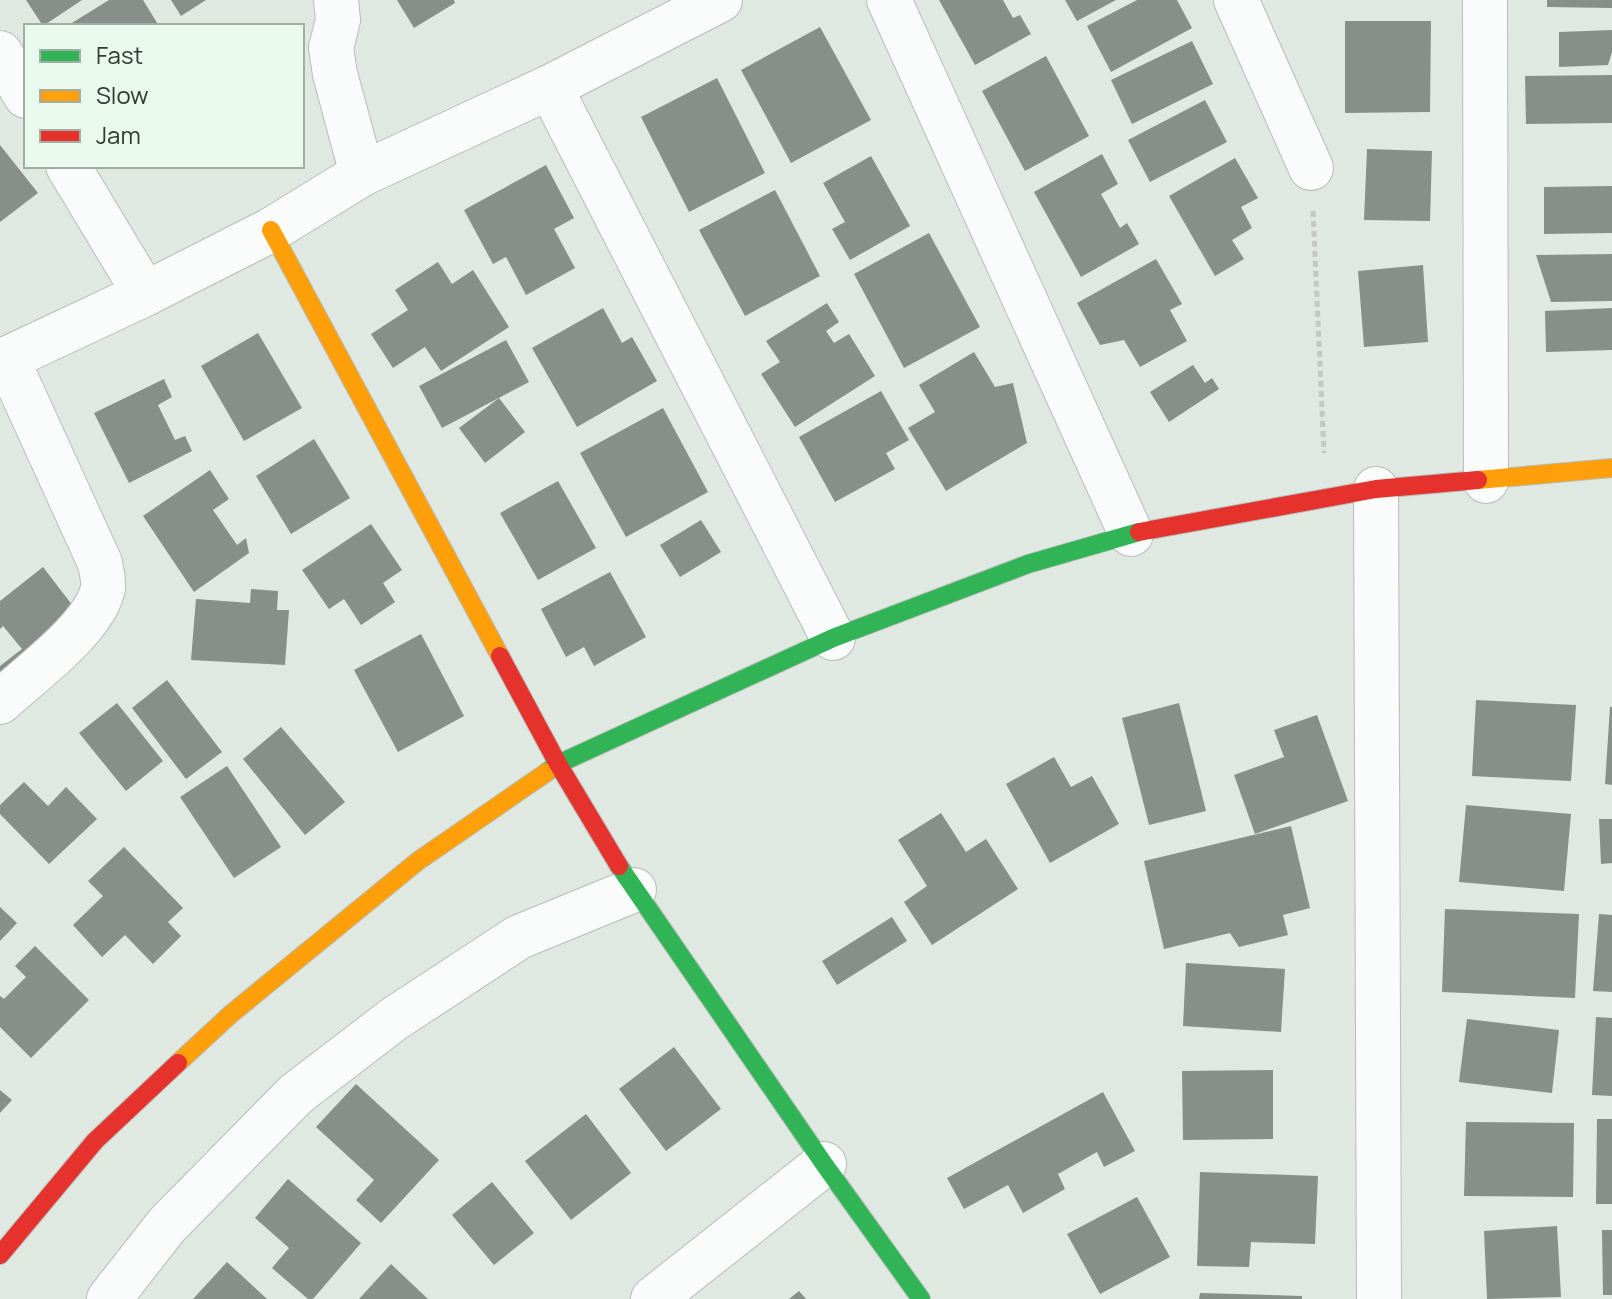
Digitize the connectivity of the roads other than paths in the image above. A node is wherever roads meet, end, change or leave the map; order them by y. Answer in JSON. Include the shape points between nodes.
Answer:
{"nodes":[{"id":1,"x":336,"y":0,"type":"edge"},
{"id":2,"x":720,"y":0,"type":"edge"},
{"id":3,"x":889,"y":0,"type":"edge"},
{"id":4,"x":1236,"y":0,"type":"edge"},
{"id":5,"x":1485,"y":0,"type":"edge"},
{"id":6,"x":0,"y":53,"type":"edge"},
{"id":7,"x":550,"y":87,"type":"junction"},
{"id":8,"x":24,"y":93,"type":"edge"},
{"id":9,"x":69,"y":168,"type":"edge"},
{"id":10,"x":1311,"y":168,"type":"road end"},
{"id":11,"x":362,"y":174,"type":"junction"},
{"id":12,"x":271,"y":230,"type":"junction"},
{"id":13,"x":145,"y":294,"type":"junction"},
{"id":14,"x":4,"y":361,"type":"edge"},
{"id":15,"x":1612,"y":468,"type":"edge"},
{"id":16,"x":1486,"y":481,"type":"junction"},
{"id":17,"x":1376,"y":489,"type":"junction"},
{"id":18,"x":1131,"y":534,"type":"junction"},
{"id":19,"x":833,"y":638,"type":"junction"},
{"id":20,"x":0,"y":702,"type":"edge"},
{"id":21,"x":558,"y":764,"type":"junction"},
{"id":22,"x":634,"y":890,"type":"junction"},
{"id":23,"x":824,"y":1164,"type":"junction"},
{"id":24,"x":0,"y":1255,"type":"edge"},
{"id":25,"x":109,"y":1299,"type":"edge"},
{"id":26,"x":653,"y":1299,"type":"edge"},
{"id":27,"x":921,"y":1299,"type":"edge"},
{"id":28,"x":1379,"y":1299,"type":"edge"}],
"edges":[{"from":1,"to":11,"type":"street","via":[[338,20],[331,48]]},
{"from":2,"to":7,"type":"street"},
{"from":3,"to":18,"type":"street"},
{"from":4,"to":10,"type":"street"},
{"from":5,"to":16,"type":"street"},
{"from":6,"to":8,"type":"street"},
{"from":7,"to":11,"type":"street"},
{"from":7,"to":19,"type":"street"},
{"from":9,"to":13,"type":"street"},
{"from":11,"to":12,"type":"street"},
{"from":12,"to":13,"type":"street"},
{"from":12,"to":21,"type":"street"},
{"from":13,"to":14,"type":"street"},
{"from":14,"to":20,"type":"street","via":[[100,563],[103,586],[77,631]]},
{"from":15,"to":16,"type":"street"},
{"from":16,"to":17,"type":"street"},
{"from":17,"to":18,"type":"street"},
{"from":17,"to":28,"type":"street"},
{"from":18,"to":19,"type":"street","via":[[1028,564]]},
{"from":19,"to":21,"type":"street"},
{"from":21,"to":22,"type":"street"},
{"from":21,"to":24,"type":"street","via":[[418,861],[231,1014],[95,1141]]},
{"from":22,"to":23,"type":"street"},
{"from":22,"to":25,"type":"street","via":[[519,937],[394,1019],[296,1094],[167,1225]]},
{"from":23,"to":26,"type":"street"},
{"from":23,"to":27,"type":"street"}]}
